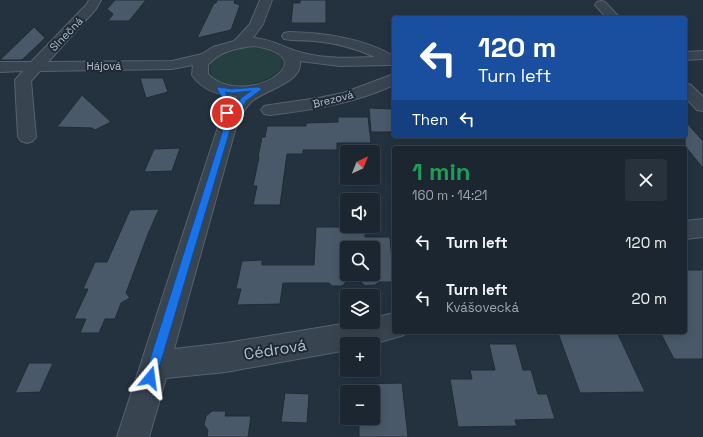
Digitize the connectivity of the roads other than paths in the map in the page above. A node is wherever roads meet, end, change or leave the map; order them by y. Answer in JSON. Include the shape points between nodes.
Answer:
{"nodes":[{"id":1,"x":95,"y":0,"type":"edge"},
{"id":2,"x":266,"y":0,"type":"edge"},
{"id":3,"x":601,"y":5,"type":"dead end"},
{"id":4,"x":612,"y":16,"type":"edge"},
{"id":5,"x":260,"y":21,"type":"junction"},
{"id":6,"x":289,"y":36,"type":"dead end"},
{"id":7,"x":239,"y":43,"type":"junction"},
{"id":8,"x":268,"y":44,"type":"junction"},
{"id":9,"x":290,"y":54,"type":"junction"},
{"id":10,"x":687,"y":56,"type":"edge"},
{"id":11,"x":703,"y":56,"type":"edge"},
{"id":12,"x":205,"y":58,"type":"junction"},
{"id":13,"x":392,"y":60,"type":"edge"},
{"id":14,"x":392,"y":61,"type":"edge"},
{"id":15,"x":336,"y":62,"type":"junction"},
{"id":16,"x":172,"y":65,"type":"junction"},
{"id":17,"x":35,"y":66,"type":"junction"},
{"id":18,"x":0,"y":67,"type":"edge"},
{"id":19,"x":288,"y":73,"type":"junction"},
{"id":20,"x":200,"y":75,"type":"junction"},
{"id":21,"x":392,"y":80,"type":"edge"},
{"id":22,"x":220,"y":89,"type":"junction"},
{"id":23,"x":258,"y":89,"type":"junction"},
{"id":24,"x":687,"y":90,"type":"edge"},
{"id":25,"x":703,"y":106,"type":"edge"},
{"id":26,"x":270,"y":110,"type":"dead end"},
{"id":27,"x":227,"y":127,"type":"junction"},
{"id":28,"x":27,"y":137,"type":"dead end"},
{"id":29,"x":703,"y":228,"type":"edge"},
{"id":30,"x":687,"y":230,"type":"edge"},
{"id":31,"x":392,"y":327,"type":"edge"},
{"id":32,"x":154,"y":364,"type":"junction"},
{"id":33,"x":133,"y":437,"type":"edge"}],
"edges":[{"from":1,"to":17,"type":"street","name":"Slnečná"},
{"from":2,"to":5,"type":"street"},
{"from":3,"to":4,"type":"street"},
{"from":5,"to":7,"type":"street","via":[[250,35]]},
{"from":5,"to":8,"type":"street","via":[[260,35]]},
{"from":6,"to":13,"type":"street","via":[[350,42]]},
{"from":7,"to":8,"type":"street"},
{"from":7,"to":12,"type":"street","name":"Hájová"},
{"from":8,"to":9,"type":"street"},
{"from":9,"to":15,"type":"street","via":[[307,60]]},
{"from":9,"to":19,"type":"street","via":[[293,60]]},
{"from":10,"to":11,"type":"street"},
{"from":12,"to":16,"type":"street","name":"Hájová"},
{"from":12,"to":20,"type":"street","via":[[199,69]]},
{"from":14,"to":15,"type":"street"},
{"from":15,"to":19,"type":"street"},
{"from":16,"to":17,"type":"street","name":"Hájová"},
{"from":16,"to":20,"type":"street","name":"Hájová"},
{"from":17,"to":18,"type":"street","name":"Hájová"},
{"from":17,"to":28,"type":"street","via":[[23,80]]},
{"from":19,"to":23,"type":"street","via":[[271,85]]},
{"from":20,"to":22,"type":"street","name":"Hájová","via":[[204,81]]},
{"from":21,"to":26,"type":"street","name":"Brezová","via":[[330,102]]},
{"from":22,"to":23,"type":"street"},
{"from":22,"to":27,"type":"street","via":[[227,100]]},
{"from":23,"to":27,"type":"street","via":[[243,100]]},
{"from":24,"to":25,"type":"street"},
{"from":27,"to":32,"type":"street"},
{"from":29,"to":30,"type":"street"},
{"from":31,"to":32,"type":"street","name":"Cédrová","via":[[356,336],[233,356],[180,364]]},
{"from":32,"to":33,"type":"street"}]}
